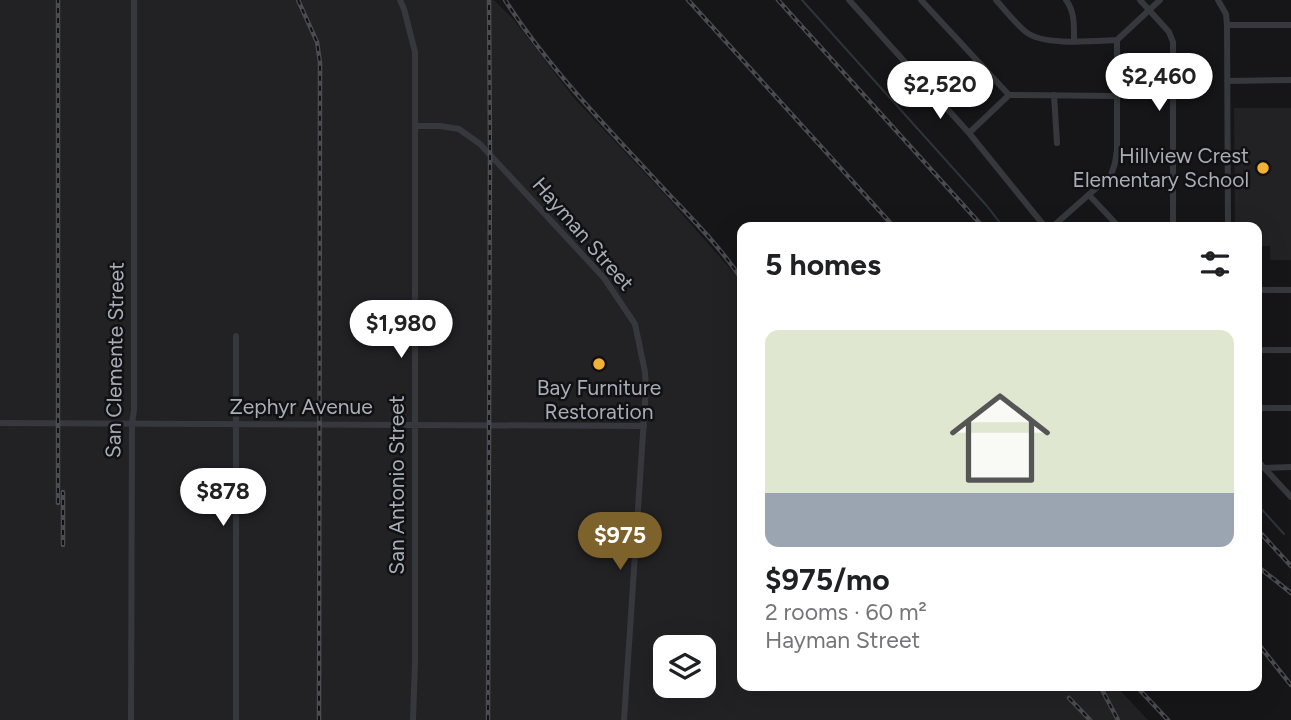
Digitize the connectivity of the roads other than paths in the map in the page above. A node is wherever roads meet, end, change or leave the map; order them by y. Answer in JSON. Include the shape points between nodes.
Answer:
{"nodes":[{"id":1,"x":134,"y":0,"type":"edge"},
{"id":2,"x":400,"y":0,"type":"edge"},
{"id":3,"x":849,"y":0,"type":"edge"},
{"id":4,"x":921,"y":0,"type":"edge"},
{"id":5,"x":996,"y":0,"type":"edge"},
{"id":6,"x":1066,"y":0,"type":"edge"},
{"id":7,"x":1140,"y":0,"type":"edge"},
{"id":8,"x":1160,"y":0,"type":"edge"},
{"id":9,"x":1219,"y":0,"type":"edge"},
{"id":10,"x":1150,"y":10,"type":"junction"},
{"id":11,"x":1227,"y":25,"type":"junction"},
{"id":12,"x":1291,"y":25,"type":"edge"},
{"id":13,"x":1116,"y":40,"type":"junction"},
{"id":14,"x":1074,"y":41,"type":"junction"},
{"id":15,"x":1291,"y":80,"type":"edge"},
{"id":16,"x":1227,"y":81,"type":"junction"},
{"id":17,"x":1009,"y":95,"type":"junction"},
{"id":18,"x":1055,"y":95,"type":"junction"},
{"id":19,"x":1116,"y":96,"type":"junction"},
{"id":20,"x":416,"y":126,"type":"junction"},
{"id":21,"x":969,"y":133,"type":"junction"},
{"id":22,"x":1057,"y":143,"type":"dead end"},
{"id":23,"x":1089,"y":195,"type":"junction"},
{"id":24,"x":1041,"y":222,"type":"edge"},
{"id":25,"x":1058,"y":222,"type":"edge"},
{"id":26,"x":1114,"y":222,"type":"edge"},
{"id":27,"x":1173,"y":222,"type":"edge"},
{"id":28,"x":1228,"y":222,"type":"edge"},
{"id":29,"x":1262,"y":290,"type":"edge"},
{"id":30,"x":1291,"y":290,"type":"edge"},
{"id":31,"x":236,"y":336,"type":"dead end"},
{"id":32,"x":1262,"y":350,"type":"edge"},
{"id":33,"x":1291,"y":350,"type":"edge"},
{"id":34,"x":1262,"y":408,"type":"edge"},
{"id":35,"x":1291,"y":408,"type":"edge"},
{"id":36,"x":0,"y":423,"type":"edge"},
{"id":37,"x":132,"y":424,"type":"junction"},
{"id":38,"x":236,"y":425,"type":"junction"},
{"id":39,"x":414,"y":425,"type":"junction"},
{"id":40,"x":643,"y":426,"type":"junction"},
{"id":41,"x":1262,"y":465,"type":"edge"},
{"id":42,"x":1291,"y":467,"type":"edge"},
{"id":43,"x":1265,"y":468,"type":"junction"},
{"id":44,"x":1291,"y":497,"type":"edge"},
{"id":45,"x":131,"y":720,"type":"edge"},
{"id":46,"x":236,"y":720,"type":"edge"},
{"id":47,"x":413,"y":720,"type":"edge"},
{"id":48,"x":624,"y":720,"type":"edge"}],
"edges":[{"from":1,"to":37,"type":"street","name":"San Clemente Street"},
{"from":2,"to":20,"type":"street","name":"San Antonio Street","via":[[415,52]]},
{"from":3,"to":21,"type":"street"},
{"from":4,"to":17,"type":"street"},
{"from":5,"to":14,"type":"street","via":[[1036,38]]},
{"from":6,"to":14,"type":"street","via":[[1073,17]]},
{"from":7,"to":10,"type":"street"},
{"from":8,"to":10,"type":"street"},
{"from":9,"to":11,"type":"street"},
{"from":10,"to":13,"type":"street"},
{"from":10,"to":27,"type":"street","via":[[1172,42]]},
{"from":11,"to":12,"type":"street"},
{"from":11,"to":16,"type":"street"},
{"from":13,"to":14,"type":"street"},
{"from":13,"to":19,"type":"street"},
{"from":15,"to":16,"type":"street"},
{"from":16,"to":28,"type":"street"},
{"from":17,"to":18,"type":"street"},
{"from":17,"to":21,"type":"street"},
{"from":18,"to":19,"type":"street"},
{"from":18,"to":22,"type":"street"},
{"from":19,"to":23,"type":"street","via":[[1115,163],[1111,175]]},
{"from":20,"to":39,"type":"street","name":"San Antonio Street"},
{"from":20,"to":40,"type":"street","name":"Hayman Street","via":[[459,129],[480,144],[604,278],[635,324],[645,372]]},
{"from":21,"to":24,"type":"street"},
{"from":23,"to":25,"type":"street"},
{"from":23,"to":26,"type":"street"},
{"from":29,"to":30,"type":"street"},
{"from":31,"to":38,"type":"street"},
{"from":32,"to":33,"type":"street"},
{"from":34,"to":35,"type":"street"},
{"from":36,"to":37,"type":"street","name":"Zephyr Avenue"},
{"from":37,"to":38,"type":"street","name":"Zephyr Avenue"},
{"from":37,"to":45,"type":"street","name":"San Clemente Street"},
{"from":38,"to":39,"type":"street","name":"Zephyr Avenue"},
{"from":38,"to":46,"type":"street"},
{"from":39,"to":40,"type":"street","name":"Zephyr Avenue"},
{"from":39,"to":47,"type":"street","name":"San Antonio Street"},
{"from":40,"to":48,"type":"street","name":"Hayman Street"},
{"from":41,"to":43,"type":"street"},
{"from":42,"to":43,"type":"street"},
{"from":43,"to":44,"type":"street"}]}
